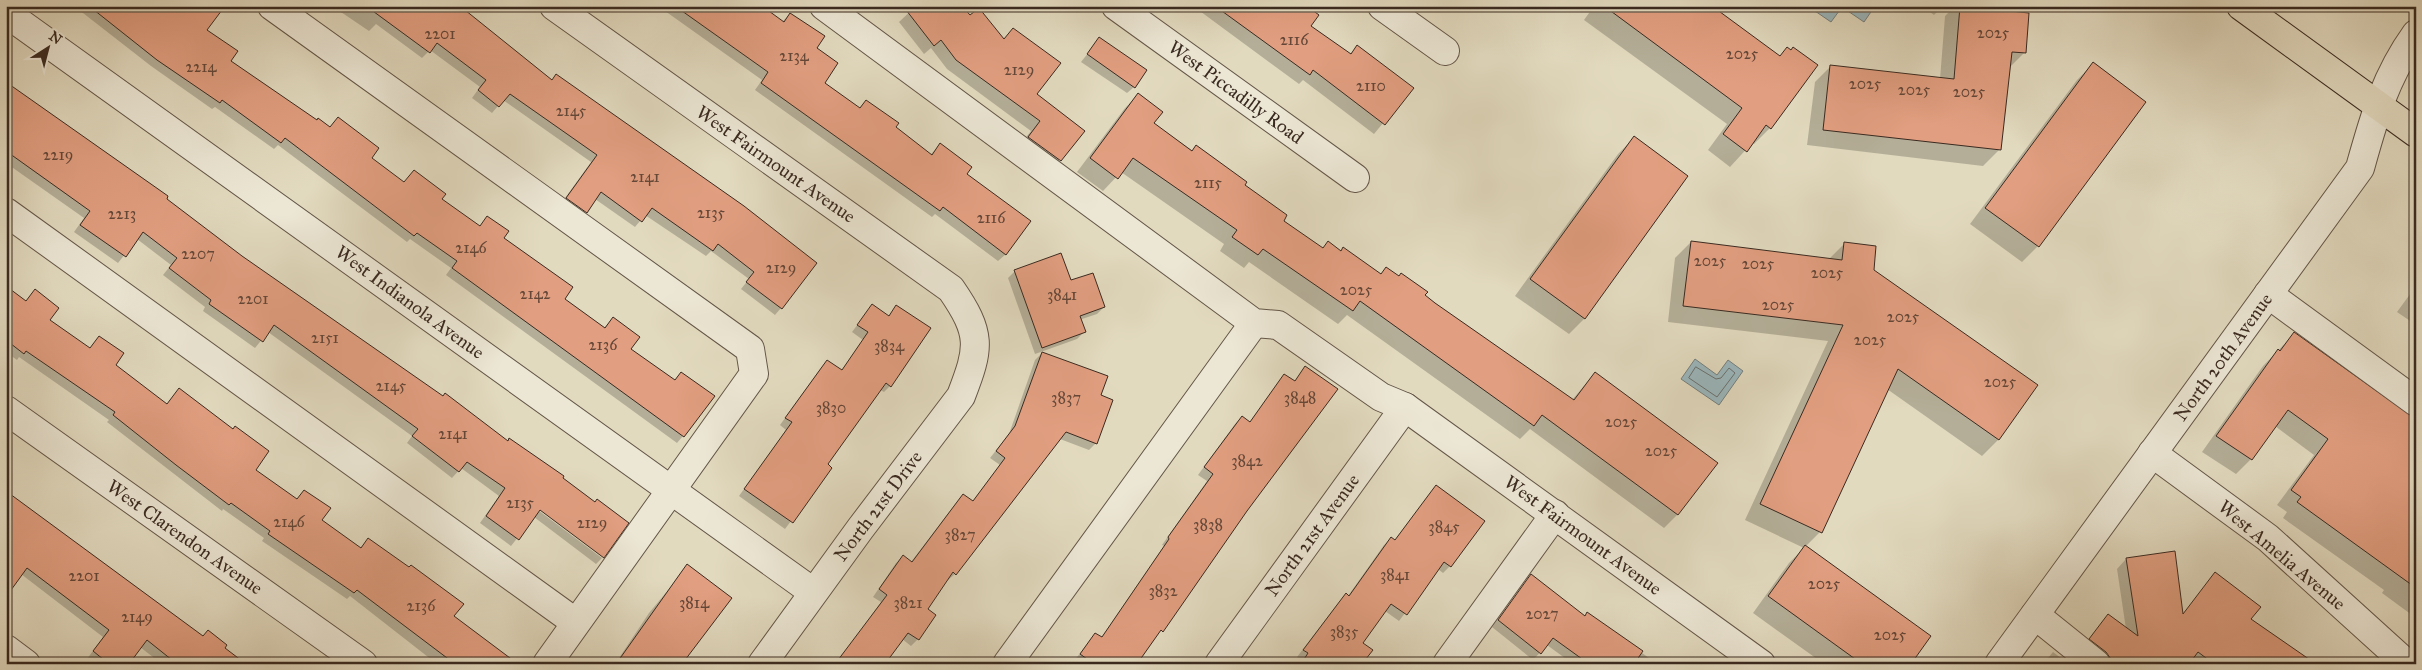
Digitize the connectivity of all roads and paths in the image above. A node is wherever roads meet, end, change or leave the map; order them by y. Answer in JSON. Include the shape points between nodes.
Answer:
{"nodes":[{"id":1,"x":272,"y":6,"type":"edge"},
{"id":2,"x":554,"y":6,"type":"edge"},
{"id":3,"x":824,"y":6,"type":"edge"},
{"id":4,"x":1116,"y":6,"type":"edge"},
{"id":5,"x":1382,"y":6,"type":"edge"},
{"id":6,"x":2241,"y":6,"type":"edge"},
{"id":7,"x":6,"y":13,"type":"edge"},
{"id":8,"x":2416,"y":34,"type":"edge"},
{"id":9,"x":1445,"y":51,"type":"dead end"},
{"id":10,"x":2377,"y":105,"type":"junction"},
{"id":11,"x":2416,"y":133,"type":"edge"},
{"id":12,"x":1355,"y":178,"type":"dead end"},
{"id":13,"x":6,"y":212,"type":"edge"},
{"id":14,"x":2268,"y":294,"type":"junction"},
{"id":15,"x":1254,"y":323,"type":"junction"},
{"id":16,"x":977,"y":340,"type":"joint"},
{"id":17,"x":2416,"y":402,"type":"edge"},
{"id":18,"x":1405,"y":407,"type":"junction"},
{"id":19,"x":6,"y":410,"type":"edge"},
{"id":20,"x":2152,"y":453,"type":"junction"},
{"id":21,"x":672,"y":489,"type":"junction"},
{"id":22,"x":1555,"y":514,"type":"junction"},
{"id":23,"x":814,"y":592,"type":"junction"},
{"id":24,"x":2035,"y":615,"type":"junction"},
{"id":25,"x":575,"y":622,"type":"junction"},
{"id":26,"x":6,"y":650,"type":"edge"},
{"id":27,"x":26,"y":664,"type":"edge"},
{"id":28,"x":363,"y":664,"type":"edge"},
{"id":29,"x":547,"y":664,"type":"edge"},
{"id":30,"x":762,"y":664,"type":"edge"},
{"id":31,"x":1007,"y":664,"type":"edge"},
{"id":32,"x":1219,"y":664,"type":"edge"},
{"id":33,"x":1447,"y":664,"type":"edge"},
{"id":34,"x":1761,"y":664,"type":"edge"},
{"id":35,"x":1999,"y":664,"type":"edge"},
{"id":36,"x":2096,"y":664,"type":"edge"},
{"id":37,"x":2407,"y":664,"type":"edge"}],
"edges":[{"from":1,"to":21,"type":"street","via":[[750,349],[754,374]]},
{"from":2,"to":16,"type":"street","name":"West Fairmount Avenue","via":[[951,289],[966,310]]},
{"from":3,"to":15,"type":"street"},
{"from":4,"to":12,"type":"street","name":"West Piccadilly Road"},
{"from":5,"to":9,"type":"street"},
{"from":6,"to":10,"type":"main road"},
{"from":7,"to":21,"type":"street","name":"West Indianola Avenue"},
{"from":8,"to":10,"type":"street","name":"North 20th Avenue","via":[[2402,53]]},
{"from":10,"to":11,"type":"main road"},
{"from":10,"to":14,"type":"street","name":"North 20th Avenue","via":[[2360,168]]},
{"from":13,"to":25,"type":"street"},
{"from":14,"to":17,"type":"street"},
{"from":14,"to":20,"type":"street","name":"North 20th Avenue"},
{"from":15,"to":18,"type":"street","name":"West Fairmount Avenue","via":[[1278,325],[1381,397]]},
{"from":15,"to":31,"type":"street"},
{"from":16,"to":23,"type":"street","name":"North 21st Drive","via":[[961,396]]},
{"from":18,"to":22,"type":"street","name":"West Fairmount Avenue"},
{"from":18,"to":32,"type":"street","name":"North 21st Avenue"},
{"from":19,"to":28,"type":"street","name":"West Clarendon Avenue"},
{"from":20,"to":24,"type":"street","name":"North 20th Avenue"},
{"from":20,"to":37,"type":"street","name":"West Amelia Avenue","via":[[2268,538]]},
{"from":21,"to":23,"type":"street","name":"West Indianola Avenue"},
{"from":21,"to":25,"type":"street"},
{"from":22,"to":33,"type":"street"},
{"from":22,"to":34,"type":"street","name":"West Fairmount Avenue"},
{"from":23,"to":30,"type":"street","name":"North 21st Drive"},
{"from":24,"to":35,"type":"street","name":"North 20th Avenue"},
{"from":24,"to":36,"type":"street"},
{"from":25,"to":29,"type":"street"},
{"from":26,"to":27,"type":"street"}]}
